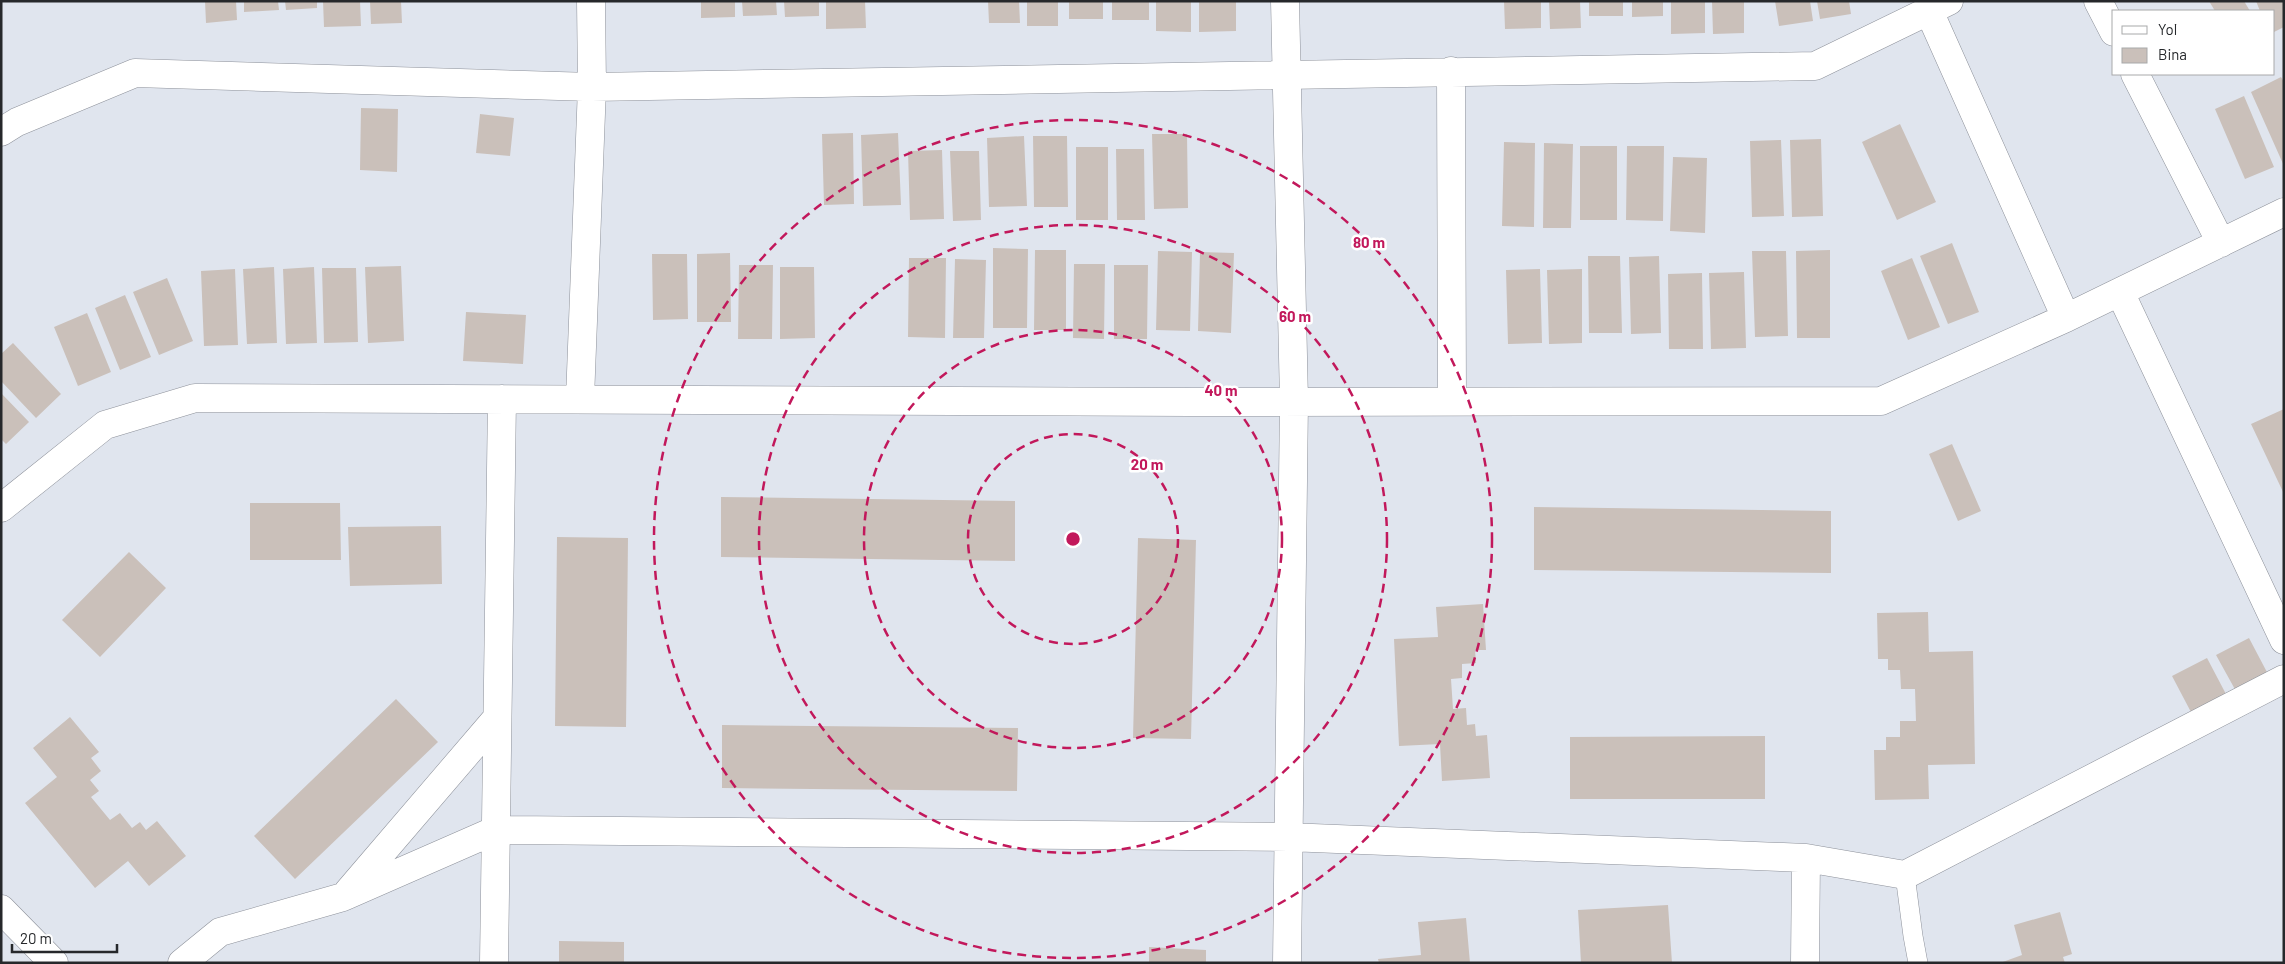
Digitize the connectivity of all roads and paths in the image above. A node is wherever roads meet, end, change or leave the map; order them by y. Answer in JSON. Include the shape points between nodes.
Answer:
{"nodes":[{"id":1,"x":590,"y":1,"type":"edge"},
{"id":2,"x":1285,"y":1,"type":"edge"},
{"id":3,"x":2098,"y":1,"type":"edge"},
{"id":4,"x":1939,"y":6,"type":"edge"},
{"id":5,"x":2112,"y":28,"type":"edge"},
{"id":6,"x":1451,"y":71,"type":"junction"},
{"id":7,"x":1286,"y":74,"type":"junction"},
{"id":8,"x":2136,"y":75,"type":"edge"},
{"id":9,"x":592,"y":86,"type":"junction"},
{"id":10,"x":1,"y":132,"type":"edge"},
{"id":11,"x":2284,"y":212,"type":"edge"},
{"id":12,"x":2221,"y":243,"type":"junction"},
{"id":13,"x":2120,"y":292,"type":"junction"},
{"id":14,"x":2066,"y":318,"type":"junction"},
{"id":15,"x":502,"y":399,"type":"junction"},
{"id":16,"x":580,"y":399,"type":"junction"},
{"id":17,"x":1294,"y":401,"type":"junction"},
{"id":18,"x":1452,"y":401,"type":"junction"},
{"id":19,"x":1,"y":508,"type":"edge"},
{"id":20,"x":2284,"y":640,"type":"edge"},
{"id":21,"x":2284,"y":679,"type":"edge"},
{"id":22,"x":498,"y":718,"type":"junction"},
{"id":23,"x":496,"y":830,"type":"junction"},
{"id":24,"x":1288,"y":837,"type":"junction"},
{"id":25,"x":1806,"y":858,"type":"junction"},
{"id":26,"x":1906,"y":875,"type":"junction"},
{"id":27,"x":343,"y":897,"type":"junction"},
{"id":28,"x":1,"y":909,"type":"edge"},
{"id":29,"x":54,"y":963,"type":"edge"},
{"id":30,"x":182,"y":963,"type":"edge"},
{"id":31,"x":494,"y":963,"type":"edge"},
{"id":32,"x":1287,"y":963,"type":"edge"},
{"id":33,"x":1805,"y":963,"type":"edge"},
{"id":34,"x":1918,"y":963,"type":"edge"}],
"edges":[{"from":1,"to":9,"type":"street"},
{"from":2,"to":7,"type":"street"},
{"from":3,"to":5,"type":"street"},
{"from":4,"to":6,"type":"street","via":[[1816,66]]},
{"from":4,"to":14,"type":"street"},
{"from":6,"to":7,"type":"street"},
{"from":6,"to":18,"type":"street"},
{"from":7,"to":9,"type":"street"},
{"from":7,"to":17,"type":"street"},
{"from":8,"to":12,"type":"street"},
{"from":9,"to":10,"type":"street","via":[[135,73],[16,122]]},
{"from":9,"to":16,"type":"street"},
{"from":11,"to":12,"type":"street"},
{"from":12,"to":13,"type":"street"},
{"from":13,"to":14,"type":"street"},
{"from":13,"to":20,"type":"street"},
{"from":14,"to":18,"type":"street","via":[[1881,400]]},
{"from":15,"to":16,"type":"street"},
{"from":15,"to":19,"type":"street","via":[[195,398],[106,425]]},
{"from":15,"to":22,"type":"street"},
{"from":16,"to":17,"type":"street"},
{"from":17,"to":18,"type":"street"},
{"from":17,"to":24,"type":"street"},
{"from":21,"to":26,"type":"street"},
{"from":22,"to":23,"type":"street"},
{"from":22,"to":27,"type":"street"},
{"from":23,"to":24,"type":"street"},
{"from":23,"to":27,"type":"street"},
{"from":23,"to":31,"type":"street"},
{"from":24,"to":25,"type":"street"},
{"from":24,"to":32,"type":"street"},
{"from":25,"to":26,"type":"street"},
{"from":25,"to":33,"type":"street"},
{"from":26,"to":34,"type":"lane"},
{"from":27,"to":30,"type":"street","via":[[220,932]]},
{"from":28,"to":29,"type":"street"}]}
